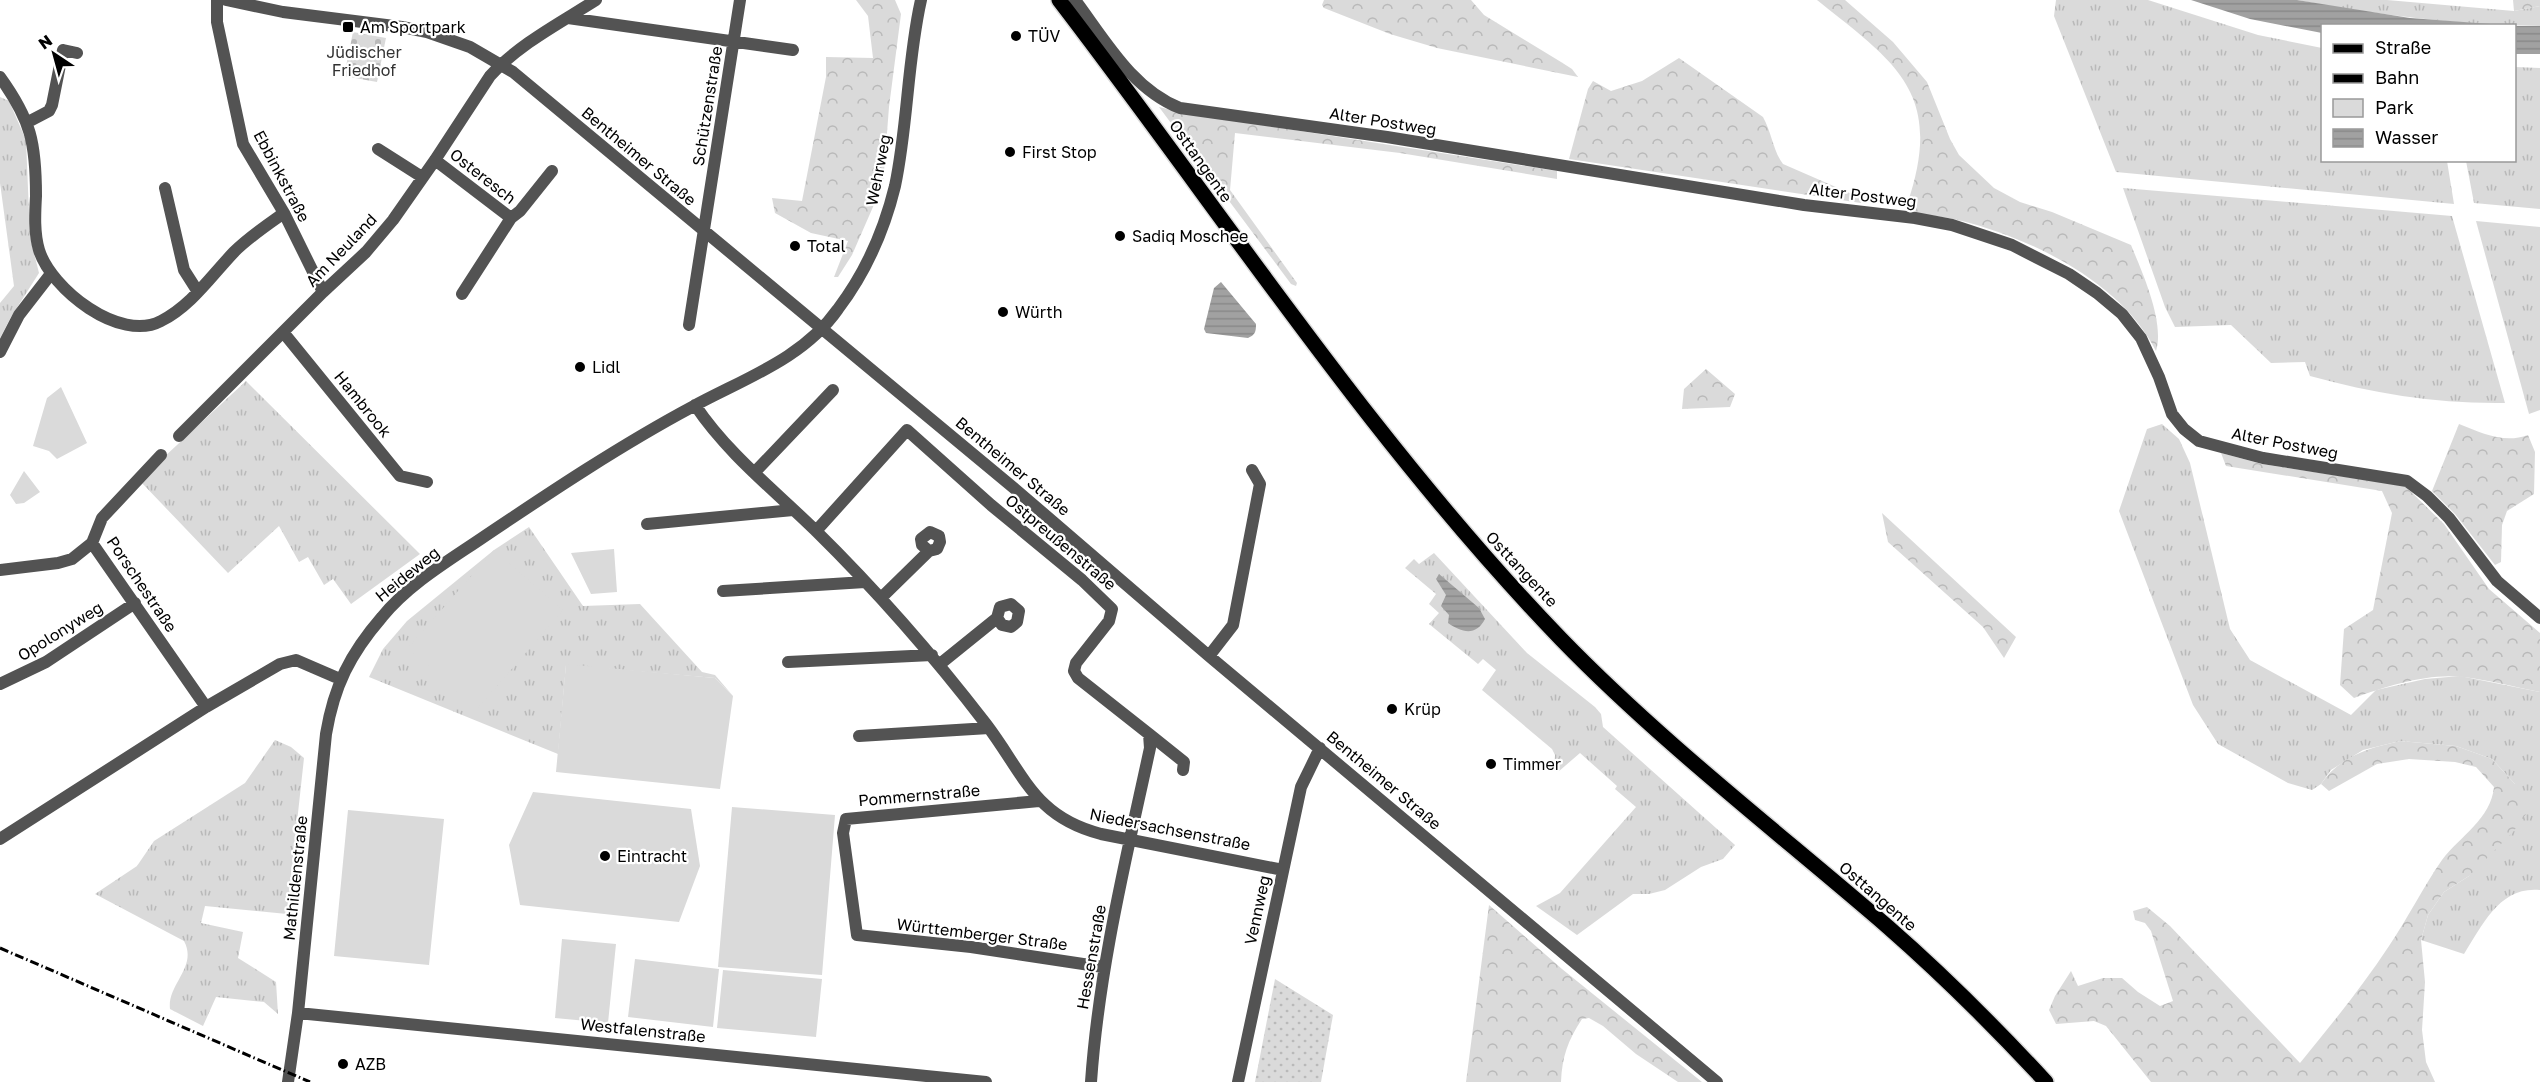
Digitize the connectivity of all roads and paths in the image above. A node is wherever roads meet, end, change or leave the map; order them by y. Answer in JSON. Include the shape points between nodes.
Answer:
{"nodes":[{"id":1,"x":217,"y":0,"type":"edge"},
{"id":2,"x":226,"y":0,"type":"edge"},
{"id":3,"x":596,"y":0,"type":"edge"},
{"id":4,"x":740,"y":0,"type":"edge"},
{"id":5,"x":921,"y":0,"type":"edge"},
{"id":6,"x":1059,"y":0,"type":"edge"},
{"id":7,"x":1075,"y":0,"type":"edge"},
{"id":8,"x":568,"y":18,"type":"junction"},
{"id":9,"x":733,"y":41,"type":"junction"},
{"id":10,"x":793,"y":50,"type":"dead end"},
{"id":11,"x":77,"y":52,"type":"dead end"},
{"id":12,"x":501,"y":64,"type":"junction"},
{"id":13,"x":0,"y":77,"type":"edge"},
{"id":14,"x":28,"y":122,"type":"junction"},
{"id":15,"x":378,"y":149,"type":"dead end"},
{"id":16,"x":435,"y":160,"type":"junction"},
{"id":17,"x":552,"y":171,"type":"dead end"},
{"id":18,"x":422,"y":177,"type":"junction"},
{"id":19,"x":165,"y":189,"type":"dead end"},
{"id":20,"x":284,"y":213,"type":"junction"},
{"id":21,"x":511,"y":218,"type":"junction"},
{"id":22,"x":705,"y":233,"type":"junction"},
{"id":23,"x":50,"y":275,"type":"junction"},
{"id":24,"x":198,"y":292,"type":"junction"},
{"id":25,"x":323,"y":292,"type":"junction"},
{"id":26,"x":462,"y":294,"type":"dead end"},
{"id":27,"x":689,"y":325,"type":"dead end"},
{"id":28,"x":822,"y":329,"type":"junction"},
{"id":29,"x":283,"y":332,"type":"junction"},
{"id":30,"x":0,"y":352,"type":"edge"},
{"id":31,"x":833,"y":390,"type":"dead end"},
{"id":32,"x":695,"y":405,"type":"junction"},
{"id":33,"x":179,"y":436,"type":"dead end"},
{"id":34,"x":161,"y":455,"type":"dead end"},
{"id":35,"x":1252,"y":470,"type":"dead end"},
{"id":36,"x":754,"y":472,"type":"junction"},
{"id":37,"x":427,"y":482,"type":"dead end"},
{"id":38,"x":794,"y":510,"type":"junction"},
{"id":39,"x":647,"y":524,"type":"dead end"},
{"id":40,"x":816,"y":531,"type":"junction"},
{"id":41,"x":92,"y":543,"type":"junction"},
{"id":42,"x":929,"y":551,"type":"dead end"},
{"id":43,"x":0,"y":570,"type":"edge"},
{"id":44,"x":865,"y":582,"type":"junction"},
{"id":45,"x":723,"y":591,"type":"dead end"},
{"id":46,"x":881,"y":598,"type":"junction"},
{"id":47,"x":135,"y":603,"type":"junction"},
{"id":48,"x":997,"y":618,"type":"dead end"},
{"id":49,"x":2540,"y":618,"type":"edge"},
{"id":50,"x":1209,"y":656,"type":"junction"},
{"id":51,"x":936,"y":659,"type":"junction"},
{"id":52,"x":788,"y":662,"type":"dead end"},
{"id":53,"x":340,"y":679,"type":"junction"},
{"id":54,"x":0,"y":684,"type":"edge"},
{"id":55,"x":206,"y":707,"type":"junction"},
{"id":56,"x":989,"y":728,"type":"junction"},
{"id":57,"x":1149,"y":734,"type":"junction"},
{"id":58,"x":859,"y":736,"type":"dead end"},
{"id":59,"x":1320,"y":748,"type":"junction"},
{"id":60,"x":1183,"y":770,"type":"dead end"},
{"id":61,"x":1039,"y":801,"type":"junction"},
{"id":62,"x":0,"y":839,"type":"edge"},
{"id":63,"x":1130,"y":839,"type":"junction"},
{"id":64,"x":1283,"y":870,"type":"junction"},
{"id":65,"x":857,"y":935,"type":"joint"},
{"id":66,"x":1103,"y":967,"type":"junction"},
{"id":67,"x":298,"y":1013,"type":"junction"},
{"id":68,"x":288,"y":1082,"type":"edge"},
{"id":69,"x":986,"y":1082,"type":"edge"},
{"id":70,"x":1091,"y":1082,"type":"edge"},
{"id":71,"x":1238,"y":1082,"type":"edge"},
{"id":72,"x":1718,"y":1082,"type":"edge"},
{"id":73,"x":2046,"y":1082,"type":"edge"}],
"edges":[{"from":1,"to":20,"type":"street","name":"Ebbinkstraße","via":[[217,22],[243,144]]},
{"from":2,"to":12,"type":"street","name":"Bentheimer Straße","via":[[283,12],[402,27],[470,47]]},
{"from":3,"to":8,"type":"street","name":"Am Neuland"},
{"from":4,"to":9,"type":"street","name":"Schützenstraße"},
{"from":5,"to":28,"type":"street","name":"Wehrweg","via":[[912,41],[895,184],[886,216],[857,282]]},
{"from":6,"to":73,"type":"main road","name":"Osttangente","via":[[1363,410],[1492,565],[1627,702],[1891,930],[1972,1004]]},
{"from":7,"to":49,"type":"street","name":"Alter Postweg","via":[[1133,77],[1158,98],[1180,108],[1387,137],[1804,205],[1915,218],[1952,225],[2012,245],[2069,274],[2122,314],[2141,338],[2172,414],[2199,441],[2263,458],[2407,481],[2449,518],[2497,581]]},
{"from":8,"to":9,"type":"street"},
{"from":8,"to":12,"type":"street","name":"Am Neuland"},
{"from":9,"to":10,"type":"street"},
{"from":9,"to":22,"type":"street","name":"Schützenstraße"},
{"from":11,"to":14,"type":"street","via":[[63,50],[52,105],[49,111]]},
{"from":12,"to":16,"type":"street","name":"Am Neuland"},
{"from":12,"to":22,"type":"street","name":"Bentheimer Straße"},
{"from":13,"to":14,"type":"street"},
{"from":14,"to":23,"type":"street","via":[[35,165],[35,230],[38,249]]},
{"from":15,"to":18,"type":"street"},
{"from":16,"to":18,"type":"street","name":"Am Neuland"},
{"from":16,"to":21,"type":"street","name":"Osteresch"},
{"from":17,"to":21,"type":"street","name":"Osteresch"},
{"from":18,"to":25,"type":"street","name":"Am Neuland","via":[[366,252]]},
{"from":19,"to":24,"type":"street","via":[[184,270]]},
{"from":20,"to":24,"type":"street","via":[[243,244]]},
{"from":20,"to":25,"type":"street","name":"Ebbinkstraße"},
{"from":21,"to":26,"type":"street","name":"Osteresch"},
{"from":22,"to":27,"type":"street","name":"Schützenstraße"},
{"from":22,"to":28,"type":"street","name":"Bentheimer Straße"},
{"from":23,"to":24,"type":"street","via":[[86,306],[130,327],[160,322]]},
{"from":23,"to":30,"type":"street","via":[[19,315]]},
{"from":25,"to":29,"type":"street","name":"Am Neuland"},
{"from":28,"to":32,"type":"street","name":"Heideweg","via":[[758,374]]},
{"from":28,"to":50,"type":"street","name":"Bentheimer Straße"},
{"from":29,"to":33,"type":"street","name":"Am Neuland"},
{"from":29,"to":37,"type":"street","name":"Hambrook","via":[[400,476]]},
{"from":31,"to":36,"type":"street"},
{"from":32,"to":36,"type":"street","name":"Niedersachsenstraße","via":[[715,433]]},
{"from":32,"to":53,"type":"street","name":"Heideweg","via":[[434,570],[383,615]]},
{"from":34,"to":41,"type":"street","name":"Porschestraße","via":[[102,518]]},
{"from":35,"to":50,"type":"street","via":[[1260,484],[1233,625]]},
{"from":36,"to":38,"type":"street","name":"Niedersachsenstraße"},
{"from":38,"to":39,"type":"street"},
{"from":38,"to":40,"type":"street","name":"Niedersachsenstraße"},
{"from":40,"to":44,"type":"street","name":"Niedersachsenstraße"},
{"from":40,"to":57,"type":"street","name":"Ostpreußenstraße","via":[[907,430],[1109,604],[1112,616],[1074,671]]},
{"from":41,"to":43,"type":"street","via":[[72,559]]},
{"from":41,"to":47,"type":"street","name":"Porschestraße"},
{"from":42,"to":46,"type":"street"},
{"from":44,"to":45,"type":"street"},
{"from":44,"to":46,"type":"street","name":"Niedersachsenstraße"},
{"from":46,"to":51,"type":"street","name":"Niedersachsenstraße"},
{"from":47,"to":54,"type":"street","name":"Opolonyweg","via":[[46,662]]},
{"from":47,"to":55,"type":"street","name":"Porschestraße"},
{"from":48,"to":51,"type":"street"},
{"from":50,"to":59,"type":"street","name":"Bentheimer Straße"},
{"from":51,"to":52,"type":"street"},
{"from":51,"to":56,"type":"street","name":"Niedersachsenstraße"},
{"from":53,"to":55,"type":"street","via":[[296,660],[257,676]]},
{"from":53,"to":67,"type":"street","name":"Mathildenstraße","via":[[326,734]]},
{"from":55,"to":62,"type":"street"},
{"from":56,"to":58,"type":"street"},
{"from":56,"to":61,"type":"street","name":"Niedersachsenstraße"},
{"from":57,"to":60,"type":"street","via":[[1184,762]]},
{"from":57,"to":63,"type":"street","via":[[1150,748]]},
{"from":59,"to":64,"type":"street","name":"Vennweg","via":[[1301,787]]},
{"from":59,"to":72,"type":"street","name":"Bentheimer Straße"},
{"from":61,"to":63,"type":"street","name":"Niedersachsenstraße","via":[[1077,827]]},
{"from":61,"to":65,"type":"street","name":"Pommernstraße","via":[[846,819],[843,833]]},
{"from":63,"to":64,"type":"street","name":"Niedersachsenstraße"},
{"from":63,"to":66,"type":"street","name":"Hessenstraße"},
{"from":64,"to":71,"type":"street","name":"Vennweg"},
{"from":65,"to":66,"type":"street","name":"Württemberger Straße"},
{"from":66,"to":70,"type":"street","name":"Hessenstraße"},
{"from":67,"to":68,"type":"street","name":"Mathildenstraße"},
{"from":67,"to":69,"type":"street","name":"Westfalenstraße"}]}
